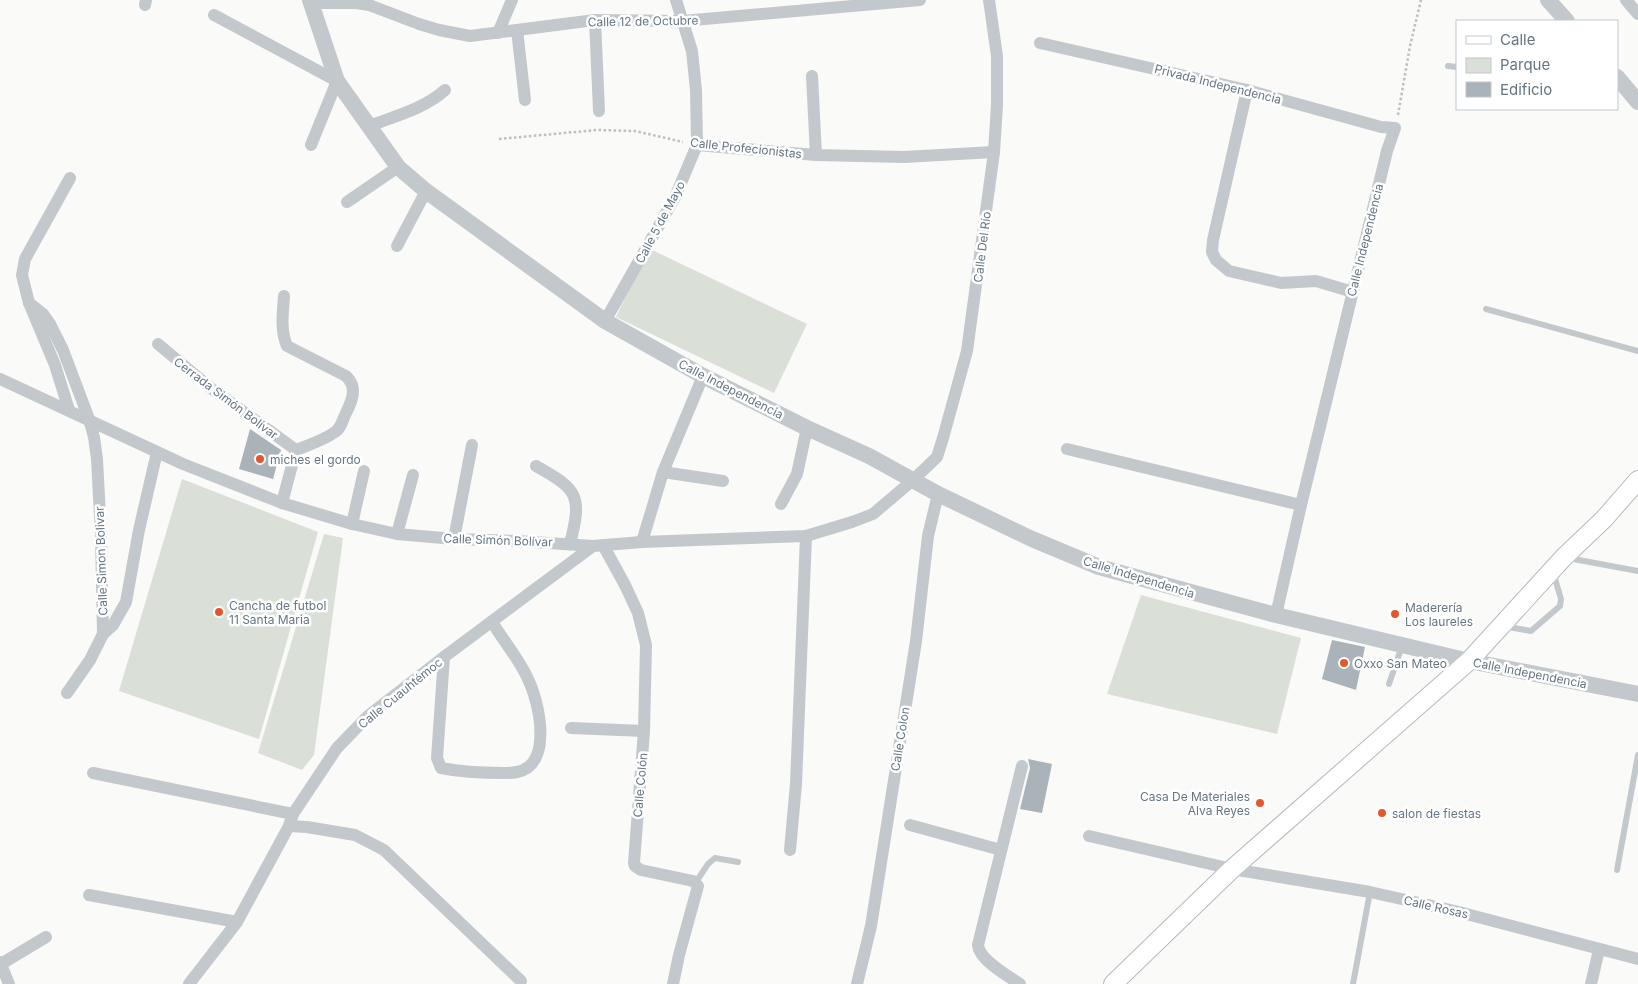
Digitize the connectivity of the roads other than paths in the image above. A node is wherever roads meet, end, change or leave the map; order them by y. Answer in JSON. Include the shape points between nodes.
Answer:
{"nodes":[{"id":1,"x":512,"y":0,"type":"edge"},
{"id":2,"x":676,"y":0,"type":"edge"},
{"id":3,"x":920,"y":0,"type":"edge"},
{"id":4,"x":989,"y":0,"type":"edge"},
{"id":5,"x":1548,"y":0,"type":"edge"},
{"id":6,"x":1626,"y":0,"type":"edge"},
{"id":7,"x":311,"y":1,"type":"edge"},
{"id":8,"x":892,"y":2,"type":"edge"},
{"id":9,"x":1638,"y":14,"type":"edge"},
{"id":10,"x":214,"y":15,"type":"dead end"},
{"id":11,"x":595,"y":20,"type":"junction"},
{"id":12,"x":1566,"y":20,"type":"edge"},
{"id":13,"x":682,"y":21,"type":"junction"},
{"id":14,"x":517,"y":30,"type":"junction"},
{"id":15,"x":498,"y":33,"type":"junction"},
{"id":16,"x":1040,"y":43,"type":"dead end"},
{"id":17,"x":1448,"y":66,"type":"dead end"},
{"id":18,"x":1456,"y":67,"type":"edge"},
{"id":19,"x":812,"y":76,"type":"dead end"},
{"id":20,"x":1618,"y":80,"type":"edge"},
{"id":21,"x":337,"y":82,"type":"junction"},
{"id":22,"x":445,"y":90,"type":"dead end"},
{"id":23,"x":1247,"y":90,"type":"junction"},
{"id":24,"x":525,"y":100,"type":"dead end"},
{"id":25,"x":1638,"y":102,"type":"edge"},
{"id":26,"x":599,"y":111,"type":"dead end"},
{"id":27,"x":369,"y":126,"type":"junction"},
{"id":28,"x":1395,"y":128,"type":"joint"},
{"id":29,"x":311,"y":145,"type":"dead end"},
{"id":30,"x":697,"y":146,"type":"junction"},
{"id":31,"x":994,"y":152,"type":"junction"},
{"id":32,"x":816,"y":155,"type":"junction"},
{"id":33,"x":398,"y":167,"type":"junction"},
{"id":34,"x":70,"y":178,"type":"dead end"},
{"id":35,"x":426,"y":192,"type":"junction"},
{"id":36,"x":347,"y":202,"type":"dead end"},
{"id":37,"x":397,"y":246,"type":"dead end"},
{"id":38,"x":1353,"y":292,"type":"junction"},
{"id":39,"x":284,"y":296,"type":"dead end"},
{"id":40,"x":29,"y":303,"type":"junction"},
{"id":41,"x":1486,"y":309,"type":"dead end"},
{"id":42,"x":605,"y":321,"type":"junction"},
{"id":43,"x":158,"y":344,"type":"dead end"},
{"id":44,"x":1638,"y":351,"type":"edge"},
{"id":45,"x":704,"y":376,"type":"junction"},
{"id":46,"x":0,"y":379,"type":"edge"},
{"id":47,"x":69,"y":410,"type":"junction"},
{"id":48,"x":89,"y":419,"type":"junction"},
{"id":49,"x":807,"y":428,"type":"junction"},
{"id":50,"x":472,"y":445,"type":"dead end"},
{"id":51,"x":1067,"y":449,"type":"dead end"},
{"id":52,"x":296,"y":450,"type":"junction"},
{"id":53,"x":157,"y":452,"type":"junction"},
{"id":54,"x":536,"y":466,"type":"dead end"},
{"id":55,"x":364,"y":471,"type":"dead end"},
{"id":56,"x":663,"y":472,"type":"junction"},
{"id":57,"x":413,"y":475,"type":"dead end"},
{"id":58,"x":913,"y":480,"type":"junction"},
{"id":59,"x":723,"y":482,"type":"dead end"},
{"id":60,"x":1636,"y":487,"type":"edge"},
{"id":61,"x":938,"y":494,"type":"junction"},
{"id":62,"x":282,"y":503,"type":"junction"},
{"id":63,"x":781,"y":504,"type":"dead end"},
{"id":64,"x":1300,"y":506,"type":"junction"},
{"id":65,"x":352,"y":524,"type":"junction"},
{"id":66,"x":397,"y":534,"type":"junction"},
{"id":67,"x":806,"y":536,"type":"junction"},
{"id":68,"x":454,"y":539,"type":"junction"},
{"id":69,"x":642,"y":542,"type":"junction"},
{"id":70,"x":570,"y":544,"type":"junction"},
{"id":71,"x":598,"y":545,"type":"junction"},
{"id":72,"x":1558,"y":564,"type":"junction"},
{"id":73,"x":1638,"y":571,"type":"edge"},
{"id":74,"x":1276,"y":615,"type":"junction"},
{"id":75,"x":492,"y":622,"type":"junction"},
{"id":76,"x":1501,"y":626,"type":"junction"},
{"id":77,"x":103,"y":634,"type":"junction"},
{"id":78,"x":1402,"y":645,"type":"junction"},
{"id":79,"x":444,"y":657,"type":"junction"},
{"id":80,"x":1470,"y":661,"type":"junction"},
{"id":81,"x":1389,"y":684,"type":"dead end"},
{"id":82,"x":67,"y":693,"type":"dead end"},
{"id":83,"x":1638,"y":694,"type":"edge"},
{"id":84,"x":571,"y":728,"type":"dead end"},
{"id":85,"x":644,"y":731,"type":"junction"},
{"id":86,"x":1638,"y":755,"type":"edge"},
{"id":87,"x":1022,"y":766,"type":"dead end"},
{"id":88,"x":93,"y":773,"type":"dead end"},
{"id":89,"x":291,"y":820,"type":"junction"},
{"id":90,"x":910,"y":825,"type":"dead end"},
{"id":91,"x":1089,"y":836,"type":"dead end"},
{"id":92,"x":790,"y":850,"type":"dead end"},
{"id":93,"x":1001,"y":850,"type":"junction"},
{"id":94,"x":738,"y":862,"type":"dead end"},
{"id":95,"x":1232,"y":869,"type":"junction"},
{"id":96,"x":1617,"y":870,"type":"dead end"},
{"id":97,"x":696,"y":882,"type":"junction"},
{"id":98,"x":1370,"y":892,"type":"junction"},
{"id":99,"x":88,"y":895,"type":"dead end"},
{"id":100,"x":236,"y":922,"type":"junction"},
{"id":101,"x":46,"y":937,"type":"dead end"},
{"id":102,"x":1599,"y":950,"type":"junction"},
{"id":103,"x":1638,"y":959,"type":"edge"},
{"id":104,"x":0,"y":963,"type":"edge"},
{"id":105,"x":521,"y":981,"type":"dead end"},
{"id":106,"x":6,"y":983,"type":"edge"},
{"id":107,"x":1118,"y":983,"type":"edge"},
{"id":108,"x":189,"y":984,"type":"edge"},
{"id":109,"x":673,"y":984,"type":"edge"},
{"id":110,"x":857,"y":984,"type":"edge"},
{"id":111,"x":1020,"y":984,"type":"edge"},
{"id":112,"x":1353,"y":984,"type":"edge"},
{"id":113,"x":1591,"y":984,"type":"edge"}],
"edges":[{"from":1,"to":15,"type":"street"},
{"from":2,"to":13,"type":"street","name":"Calle 5 de Mayo"},
{"from":3,"to":8,"type":"street","name":"Calle 12 de Octubre"},
{"from":4,"to":31,"type":"street","name":"Calle Del Río","via":[[997,56]]},
{"from":5,"to":12,"type":"street"},
{"from":6,"to":9,"type":"street"},
{"from":7,"to":15,"type":"street","name":"Calle 12 de Octubre","via":[[369,4],[439,30],[470,36]]},
{"from":7,"to":21,"type":"street","name":"Calle Independencia"},
{"from":8,"to":13,"type":"street","name":"Calle 12 de Octubre"},
{"from":10,"to":21,"type":"street"},
{"from":11,"to":13,"type":"street","name":"Calle 12 de Octubre"},
{"from":11,"to":14,"type":"street","name":"Calle 12 de Octubre"},
{"from":11,"to":26,"type":"street"},
{"from":13,"to":30,"type":"street","name":"Calle 5 de Mayo","via":[[692,51]]},
{"from":14,"to":15,"type":"street","name":"Calle 12 de Octubre"},
{"from":14,"to":24,"type":"street"},
{"from":16,"to":23,"type":"street","name":"Privada Independencia"},
{"from":17,"to":18,"type":"lane"},
{"from":19,"to":32,"type":"street"},
{"from":20,"to":25,"type":"street"},
{"from":21,"to":27,"type":"street","name":"Calle Independencia"},
{"from":21,"to":29,"type":"street"},
{"from":22,"to":27,"type":"street","via":[[416,108]]},
{"from":23,"to":28,"type":"street","name":"Privada Independencia","via":[[1381,127]]},
{"from":23,"to":38,"type":"street","via":[[1213,240],[1212,252],[1216,260],[1229,271],[1281,283],[1316,281]]},
{"from":27,"to":33,"type":"street","name":"Calle Independencia"},
{"from":28,"to":38,"type":"street","name":"Calle Independencia"},
{"from":30,"to":32,"type":"street","name":"Calle Profecionistas"},
{"from":30,"to":42,"type":"street","name":"Calle 5 de Mayo","via":[[675,197]]},
{"from":31,"to":32,"type":"street","name":"Calle Profecionistas","via":[[904,157]]},
{"from":31,"to":58,"type":"street","name":"Calle Del Río","via":[[967,351],[937,457]]},
{"from":33,"to":35,"type":"street","name":"Calle Independencia"},
{"from":33,"to":36,"type":"street"},
{"from":34,"to":40,"type":"street","via":[[25,260],[22,275]]},
{"from":35,"to":37,"type":"street"},
{"from":35,"to":42,"type":"street","name":"Calle Independencia"},
{"from":38,"to":64,"type":"street","name":"Calle Independencia"},
{"from":39,"to":52,"type":"street","via":[[283,326],[287,346],[346,376],[353,391],[340,428]]},
{"from":40,"to":47,"type":"street","via":[[55,365]]},
{"from":40,"to":48,"type":"street","via":[[50,324]]},
{"from":41,"to":44,"type":"lane"},
{"from":42,"to":45,"type":"street","name":"Calle Independencia"},
{"from":43,"to":52,"type":"street","name":"Cerrada Simón Bolívar","via":[[212,389]]},
{"from":45,"to":49,"type":"street","name":"Calle Independencia"},
{"from":45,"to":56,"type":"street"},
{"from":46,"to":47,"type":"street","name":"Calle Simón Bolívar"},
{"from":47,"to":48,"type":"street","name":"Calle Simón Bolívar"},
{"from":48,"to":53,"type":"street","name":"Calle Simón Bolívar"},
{"from":48,"to":77,"type":"street","name":"Calle Simon Bolivar","via":[[97,459]]},
{"from":49,"to":58,"type":"street","name":"Calle Independencia"},
{"from":49,"to":63,"type":"street","via":[[796,474]]},
{"from":50,"to":68,"type":"street"},
{"from":51,"to":64,"type":"street"},
{"from":52,"to":62,"type":"street"},
{"from":53,"to":62,"type":"street","name":"Calle Simón Bolívar"},
{"from":53,"to":77,"type":"street","via":[[126,602],[113,625]]},
{"from":54,"to":70,"type":"street","via":[[562,480],[575,498],[576,512]]},
{"from":55,"to":65,"type":"street"},
{"from":56,"to":59,"type":"street"},
{"from":56,"to":69,"type":"street"},
{"from":57,"to":66,"type":"street"},
{"from":58,"to":61,"type":"street","name":"Calle Independencia"},
{"from":58,"to":67,"type":"street","name":"Calle Simón Bolívar","via":[[873,514]]},
{"from":60,"to":72,"type":"main road"},
{"from":61,"to":74,"type":"street","name":"Calle Independencia","via":[[1099,567]]},
{"from":61,"to":110,"type":"street","name":"Calle Colon","via":[[928,536],[916,641],[871,926]]},
{"from":62,"to":65,"type":"street","name":"Calle Simón Bolívar"},
{"from":64,"to":74,"type":"street","name":"Calle Independencia"},
{"from":65,"to":66,"type":"street","name":"Calle Simón Bolívar"},
{"from":66,"to":68,"type":"street","name":"Calle Simón Bolívar"},
{"from":67,"to":69,"type":"street","name":"Calle Simón Bolívar"},
{"from":67,"to":92,"type":"street","via":[[796,784]]},
{"from":68,"to":70,"type":"street","name":"Calle Simón Bolívar"},
{"from":69,"to":71,"type":"street","name":"Calle Simón Bolívar"},
{"from":70,"to":71,"type":"street","name":"Calle Simón Bolívar"},
{"from":71,"to":75,"type":"street","name":"Calle Cuauhtémoc"},
{"from":71,"to":85,"type":"street","name":"Calle Colón","via":[[625,585],[638,613],[646,645]]},
{"from":72,"to":73,"type":"lane"},
{"from":72,"to":76,"type":"main road"},
{"from":72,"to":76,"type":"lane","via":[[1560,606],[1531,631]]},
{"from":74,"to":78,"type":"street","name":"Calle Independencia"},
{"from":75,"to":79,"type":"street","name":"Calle Cuauhtémoc"},
{"from":75,"to":79,"type":"street","via":[[528,677],[538,707],[541,735],[531,764],[517,772],[462,772],[441,768],[437,758]]},
{"from":76,"to":80,"type":"main road"},
{"from":77,"to":82,"type":"street","name":"Calle Simon Bolivar"},
{"from":78,"to":80,"type":"street","name":"Calle Independencia"},
{"from":78,"to":81,"type":"lane"},
{"from":79,"to":89,"type":"street","name":"Calle Cuauhtémoc","via":[[368,716],[336,748]]},
{"from":80,"to":83,"type":"street","name":"Calle Independencia"},
{"from":80,"to":95,"type":"main road"},
{"from":84,"to":85,"type":"street"},
{"from":85,"to":97,"type":"street","name":"Calle Colón","via":[[635,866]]},
{"from":86,"to":96,"type":"lane"},
{"from":87,"to":93,"type":"street"},
{"from":88,"to":89,"type":"street"},
{"from":89,"to":100,"type":"street","name":"Calle Cuauhtémoc"},
{"from":89,"to":105,"type":"street","via":[[307,827],[354,835],[384,850]]},
{"from":90,"to":93,"type":"street"},
{"from":91,"to":95,"type":"street","name":"Calle Rosas"},
{"from":93,"to":111,"type":"street","via":[[978,950]]},
{"from":94,"to":97,"type":"lane","via":[[715,858]]},
{"from":95,"to":98,"type":"street","name":"Calle Rosas"},
{"from":95,"to":107,"type":"main road"},
{"from":97,"to":109,"type":"street","via":[[698,886]]},
{"from":98,"to":102,"type":"street","name":"Calle Rosas"},
{"from":98,"to":112,"type":"lane"},
{"from":99,"to":100,"type":"street"},
{"from":100,"to":108,"type":"street","name":"Calle Cuauhtémoc"},
{"from":101,"to":104,"type":"street"},
{"from":102,"to":103,"type":"street","name":"Calle Rosas"},
{"from":102,"to":113,"type":"street"},
{"from":104,"to":106,"type":"street"}]}
